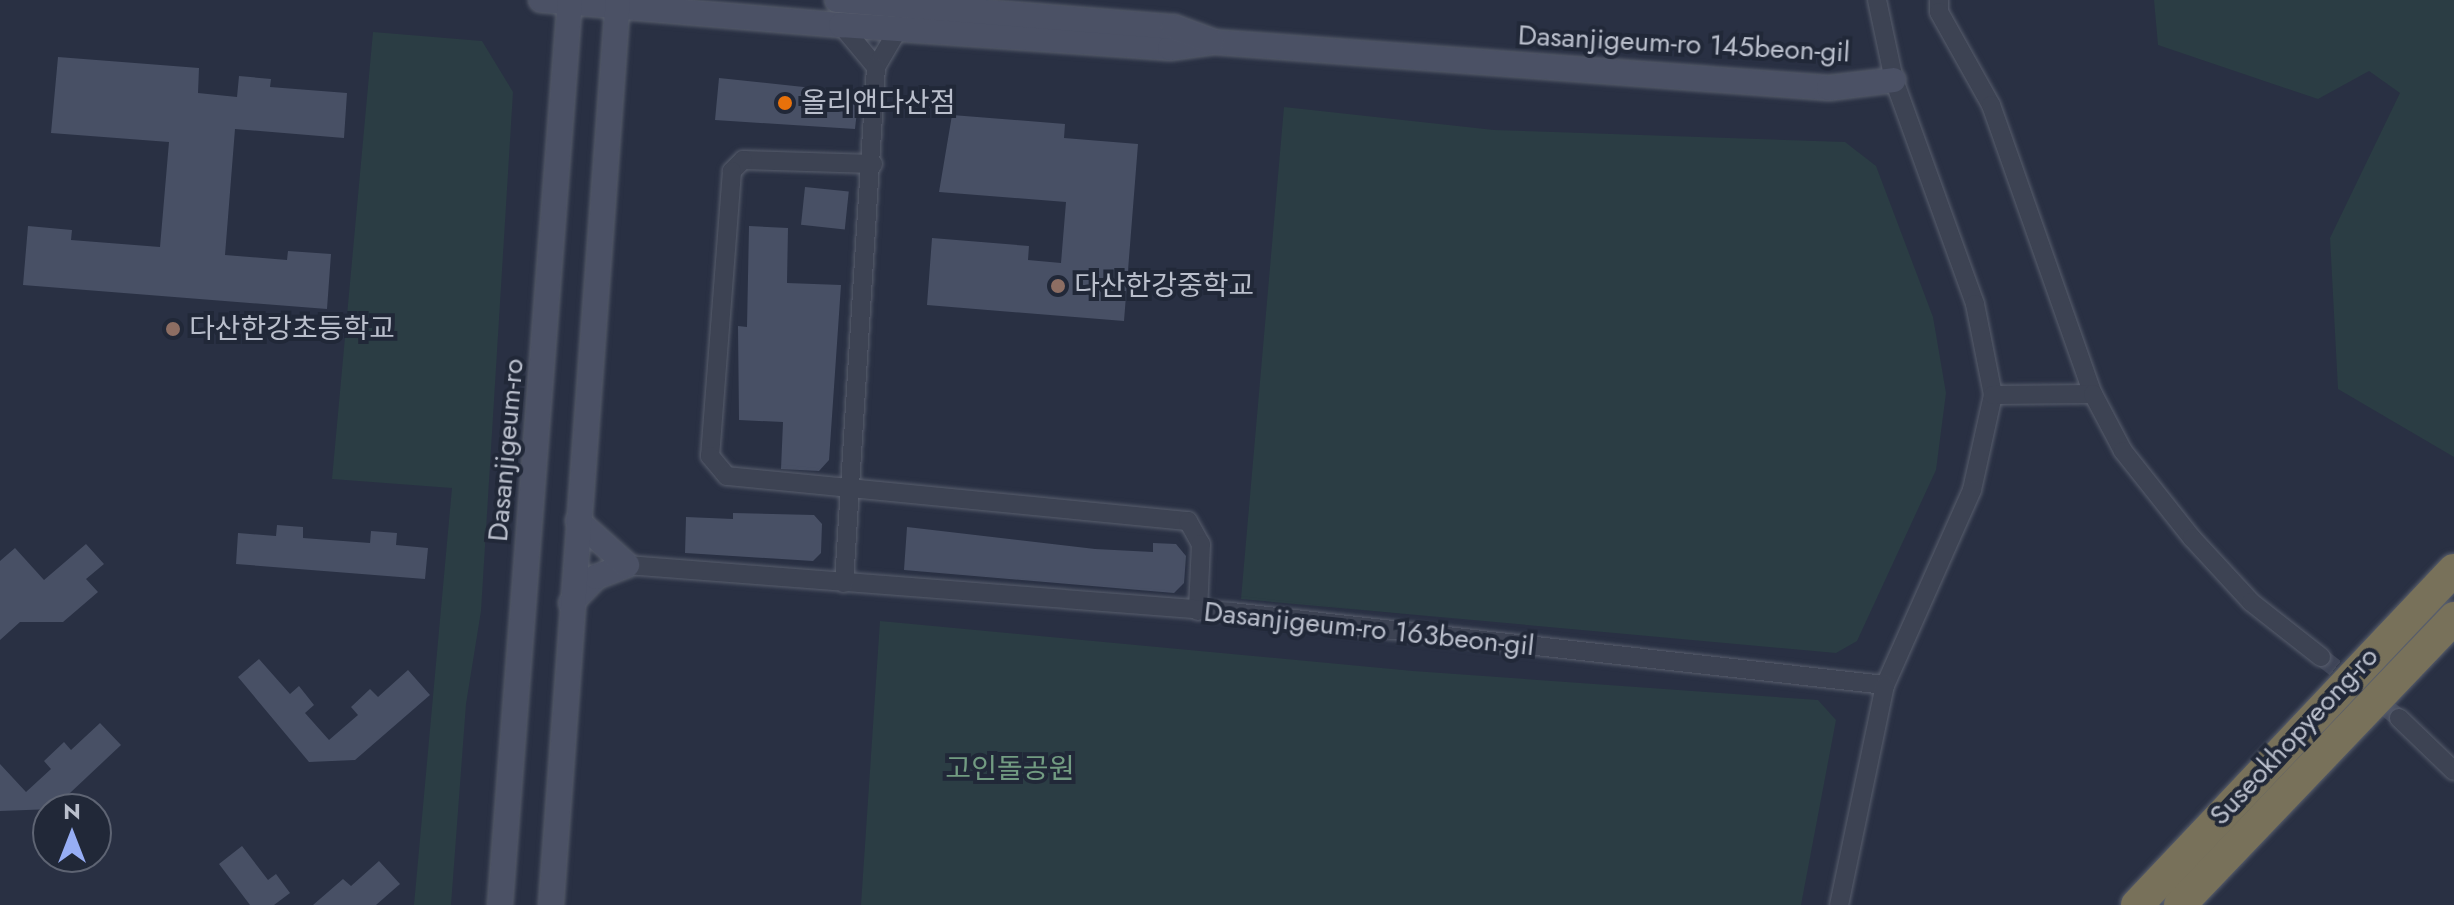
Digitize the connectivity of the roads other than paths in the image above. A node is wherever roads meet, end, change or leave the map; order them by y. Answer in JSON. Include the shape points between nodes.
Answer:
{"nodes":[{"id":1,"x":541,"y":0,"type":"edge"},
{"id":2,"x":837,"y":0,"type":"edge"},
{"id":3,"x":1877,"y":0,"type":"edge"},
{"id":4,"x":1939,"y":0,"type":"edge"},
{"id":5,"x":570,"y":1,"type":"edge"},
{"id":6,"x":618,"y":3,"type":"edge"},
{"id":7,"x":841,"y":25,"type":"junction"},
{"id":8,"x":899,"y":28,"type":"junction"},
{"id":9,"x":1214,"y":42,"type":"junction"},
{"id":10,"x":876,"y":67,"type":"junction"},
{"id":11,"x":1894,"y":80,"type":"junction"},
{"id":12,"x":873,"y":164,"type":"junction"},
{"id":13,"x":2093,"y":394,"type":"junction"},
{"id":14,"x":1993,"y":395,"type":"junction"},
{"id":15,"x":851,"y":489,"type":"junction"},
{"id":16,"x":578,"y":521,"type":"junction"},
{"id":17,"x":627,"y":565,"type":"junction"},
{"id":18,"x":2454,"y":570,"type":"edge"},
{"id":19,"x":844,"y":583,"type":"junction"},
{"id":20,"x":571,"y":603,"type":"junction"},
{"id":21,"x":1198,"y":611,"type":"junction"},
{"id":22,"x":2454,"y":618,"type":"edge"},
{"id":23,"x":2321,"y":657,"type":"tunnel mouth"},
{"id":24,"x":1885,"y":685,"type":"junction"},
{"id":25,"x":2399,"y":718,"type":"tunnel mouth"},
{"id":26,"x":2454,"y":771,"type":"edge"},
{"id":27,"x":500,"y":905,"type":"edge"},
{"id":28,"x":551,"y":905,"type":"edge"},
{"id":29,"x":1839,"y":905,"type":"edge"},
{"id":30,"x":2137,"y":905,"type":"edge"},
{"id":31,"x":2180,"y":905,"type":"edge"}],
"edges":[{"from":1,"to":5,"type":"street","name":"Dasanjigeum-ro 145beon-gil"},
{"from":2,"to":9,"type":"street","name":"Dasanjigeum-ro 145beon-gil","via":[[1174,27]]},
{"from":3,"to":11,"type":"street"},
{"from":4,"to":13,"type":"street","via":[[1939,12],[1991,105]]},
{"from":5,"to":6,"type":"street","name":"Dasanjigeum-ro 145beon-gil"},
{"from":5,"to":27,"type":"street","name":"Dasanjigeum-ro"},
{"from":6,"to":7,"type":"street","name":"Dasanjigeum-ro 145beon-gil"},
{"from":6,"to":16,"type":"street"},
{"from":7,"to":8,"type":"street","name":"Dasanjigeum-ro 145beon-gil"},
{"from":7,"to":10,"type":"street"},
{"from":8,"to":9,"type":"street","name":"Dasanjigeum-ro 145beon-gil","via":[[1170,48]]},
{"from":8,"to":10,"type":"street"},
{"from":9,"to":11,"type":"street","name":"Dasanjigeum-ro 145beon-gil","via":[[1829,88]]},
{"from":10,"to":12,"type":"street"},
{"from":11,"to":14,"type":"street","via":[[1975,304]]},
{"from":12,"to":15,"type":"street"},
{"from":12,"to":15,"type":"street","via":[[743,160],[732,171],[710,456],[727,476]]},
{"from":13,"to":14,"type":"street"},
{"from":13,"to":23,"type":"street","via":[[2123,451],[2192,538],[2251,602]]},
{"from":14,"to":24,"type":"street","via":[[1972,490]]},
{"from":15,"to":19,"type":"street"},
{"from":15,"to":21,"type":"street","via":[[1188,521],[1201,544]]},
{"from":16,"to":17,"type":"street"},
{"from":16,"to":20,"type":"street"},
{"from":17,"to":19,"type":"street","name":"Dasanjigeum-ro 163beon-gil"},
{"from":17,"to":20,"type":"street","via":[[596,577]]},
{"from":18,"to":30,"type":"highway","name":"Suseokhopyeong-ro"},
{"from":19,"to":21,"type":"street","name":"Dasanjigeum-ro 163beon-gil"},
{"from":20,"to":28,"type":"street"},
{"from":21,"to":24,"type":"street","name":"Dasanjigeum-ro 163beon-gil"},
{"from":22,"to":31,"type":"highway","name":"Suseokhopyeong-ro"},
{"from":24,"to":29,"type":"street"},
{"from":25,"to":26,"type":"street"}]}
